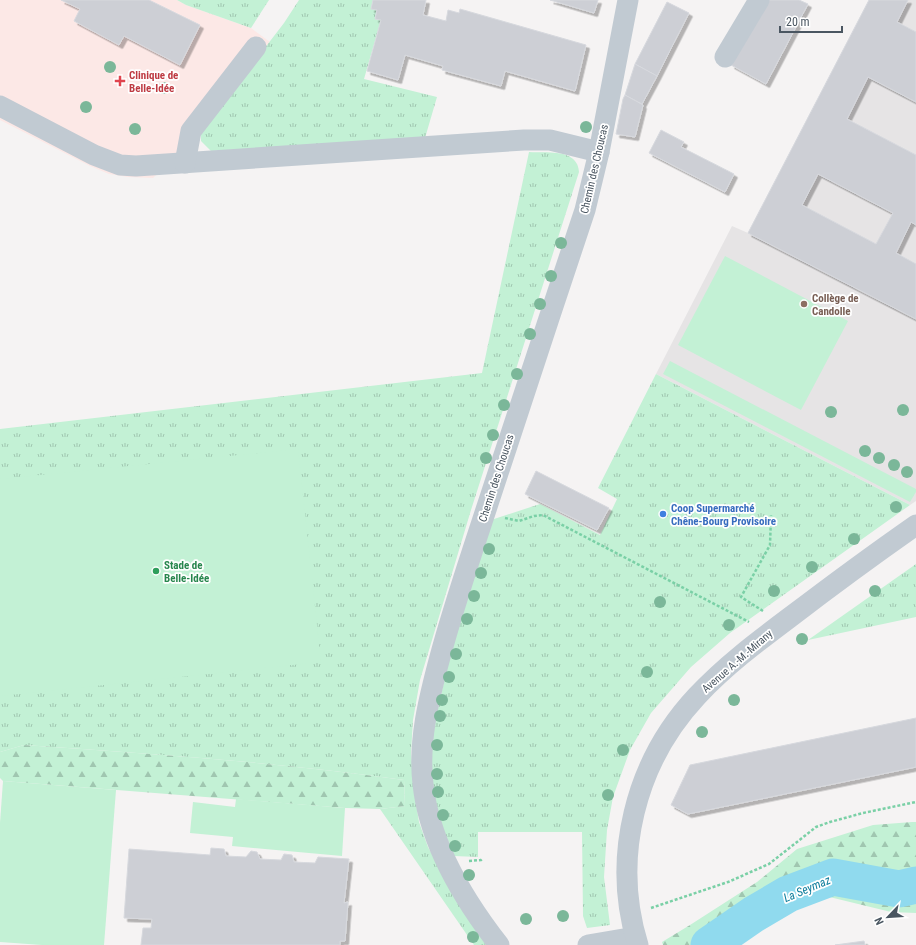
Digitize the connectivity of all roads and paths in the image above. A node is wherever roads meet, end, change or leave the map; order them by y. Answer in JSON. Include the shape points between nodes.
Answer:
{"nodes":[{"id":1,"x":628,"y":0,"type":"edge"},
{"id":2,"x":759,"y":0,"type":"edge"},
{"id":3,"x":256,"y":48,"type":"dead end"},
{"id":4,"x":725,"y":57,"type":"dead end"},
{"id":5,"x":0,"y":106,"type":"edge"},
{"id":6,"x":599,"y":152,"type":"junction"},
{"id":7,"x":185,"y":163,"type":"junction"},
{"id":8,"x":486,"y":507,"type":"junction"},
{"id":9,"x":771,"y":515,"type":"dead end"},
{"id":10,"x":916,"y":525,"type":"edge"},
{"id":11,"x":765,"y":613,"type":"dead end"},
{"id":12,"x":751,"y":623,"type":"dead end"},
{"id":13,"x":916,"y":802,"type":"edge"},
{"id":14,"x":630,"y":912,"type":"junction"},
{"id":15,"x":636,"y":941,"type":"edge"},
{"id":16,"x":499,"y":945,"type":"edge"},
{"id":17,"x":588,"y":945,"type":"edge"}],
"edges":[{"from":1,"to":6,"type":"street","name":"Chemin des Choucas"},
{"from":2,"to":4,"type":"street"},
{"from":3,"to":7,"type":"street","via":[[191,131]]},
{"from":5,"to":7,"type":"street","via":[[94,155],[120,165]]},
{"from":6,"to":7,"type":"street","via":[[550,140],[524,140]]},
{"from":6,"to":8,"type":"street","name":"Chemin des Choucas","via":[[585,210]]},
{"from":8,"to":12,"type":"path","via":[[503,518],[519,521],[543,515]]},
{"from":8,"to":16,"type":"street","name":"Chemin des Choucas","via":[[451,617],[429,699],[422,764],[428,807],[448,866],[474,911]]},
{"from":9,"to":11,"type":"path","via":[[770,545],[741,597]]},
{"from":10,"to":14,"type":"street","name":"Avenue A.-M.-Mirany","via":[[854,568],[742,654],[696,697],[668,732],[641,786],[630,827],[626,868]]},
{"from":13,"to":14,"type":"path","via":[[863,813],[816,827],[769,864],[728,882],[658,906]]},
{"from":14,"to":15,"type":"street","name":"Avenue A.-M.-Mirany"},
{"from":15,"to":17,"type":"street"}]}
